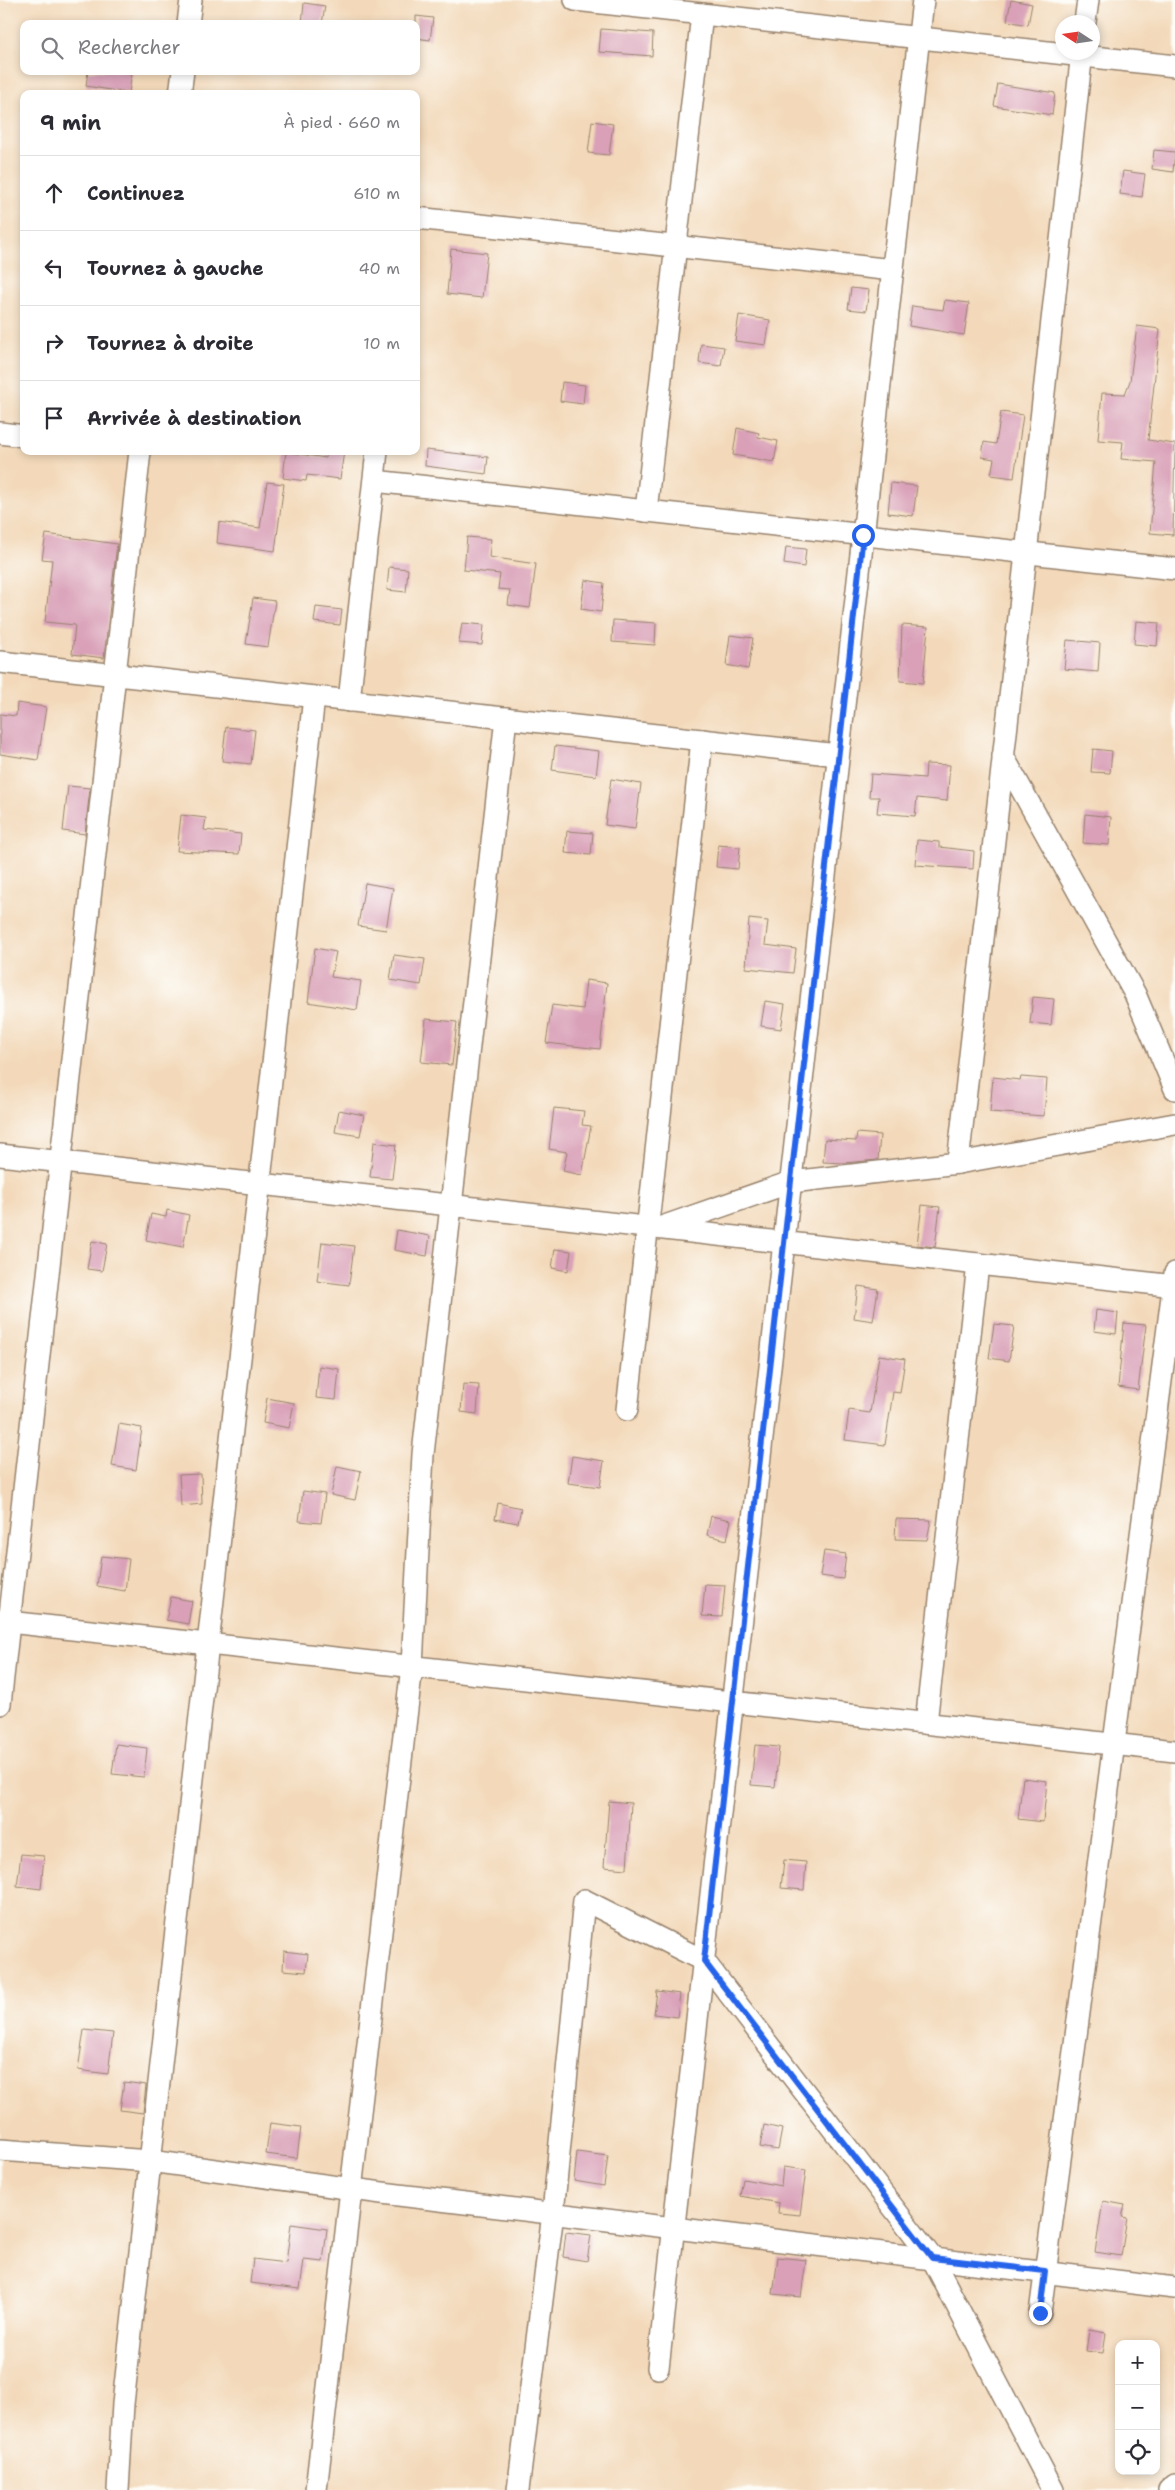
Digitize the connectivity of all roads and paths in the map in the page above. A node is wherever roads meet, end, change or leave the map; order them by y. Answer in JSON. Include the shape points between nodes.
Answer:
{"nodes":[{"id":1,"x":191,"y":0,"type":"edge"},
{"id":2,"x":575,"y":0,"type":"edge"},
{"id":3,"x":923,"y":0,"type":"edge"},
{"id":4,"x":1088,"y":0,"type":"edge"},
{"id":5,"x":702,"y":14,"type":"junction"},
{"id":6,"x":1087,"y":15,"type":"edge"},
{"id":7,"x":188,"y":20,"type":"edge"},
{"id":8,"x":918,"y":38,"type":"junction"},
{"id":9,"x":1055,"y":51,"type":"edge"},
{"id":10,"x":1100,"y":56,"type":"edge"},
{"id":11,"x":1081,"y":60,"type":"edge"},
{"id":12,"x":1175,"y":66,"type":"edge"},
{"id":13,"x":182,"y":75,"type":"edge"},
{"id":14,"x":181,"y":90,"type":"edge"},
{"id":15,"x":420,"y":218,"type":"edge"},
{"id":16,"x":676,"y":246,"type":"junction"},
{"id":17,"x":893,"y":270,"type":"junction"},
{"id":18,"x":0,"y":433,"type":"edge"},
{"id":19,"x":20,"y":436,"type":"edge"},
{"id":20,"x":140,"y":455,"type":"edge"},
{"id":21,"x":377,"y":455,"type":"edge"},
{"id":22,"x":374,"y":481,"type":"junction"},
{"id":23,"x":646,"y":511,"type":"junction"},
{"id":24,"x":863,"y":535,"type":"junction"},
{"id":25,"x":1026,"y":553,"type":"junction"},
{"id":26,"x":1175,"y":569,"type":"edge"},
{"id":27,"x":0,"y":662,"type":"edge"},
{"id":28,"x":115,"y":675,"type":"junction"},
{"id":29,"x":314,"y":697,"type":"junction"},
{"id":30,"x":349,"y":701,"type":"junction"},
{"id":31,"x":506,"y":718,"type":"junction"},
{"id":32,"x":702,"y":740,"type":"junction"},
{"id":33,"x":838,"y":755,"type":"junction"},
{"id":34,"x":1004,"y":756,"type":"junction"},
{"id":35,"x":1175,"y":1089,"type":"edge"},
{"id":36,"x":1175,"y":1124,"type":"edge"},
{"id":37,"x":0,"y":1156,"type":"edge"},
{"id":38,"x":61,"y":1162,"type":"junction"},
{"id":39,"x":958,"y":1163,"type":"junction"},
{"id":40,"x":791,"y":1182,"type":"junction"},
{"id":41,"x":259,"y":1184,"type":"junction"},
{"id":42,"x":451,"y":1206,"type":"junction"},
{"id":43,"x":652,"y":1228,"type":"junction"},
{"id":44,"x":784,"y":1242,"type":"junction"},
{"id":45,"x":978,"y":1264,"type":"junction"},
{"id":46,"x":1175,"y":1281,"type":"edge"},
{"id":47,"x":627,"y":1410,"type":"dead end"},
{"id":48,"x":5,"y":1621,"type":"edge"},
{"id":49,"x":208,"y":1644,"type":"junction"},
{"id":50,"x":412,"y":1666,"type":"junction"},
{"id":51,"x":732,"y":1702,"type":"junction"},
{"id":52,"x":0,"y":1704,"type":"edge"},
{"id":53,"x":926,"y":1723,"type":"junction"},
{"id":54,"x":1114,"y":1744,"type":"junction"},
{"id":55,"x":1175,"y":1751,"type":"edge"},
{"id":56,"x":704,"y":1961,"type":"junction"},
{"id":57,"x":0,"y":2150,"type":"edge"},
{"id":58,"x":150,"y":2161,"type":"junction"},
{"id":59,"x":352,"y":2189,"type":"junction"},
{"id":60,"x":553,"y":2213,"type":"junction"},
{"id":61,"x":674,"y":2227,"type":"junction"},
{"id":62,"x":932,"y":2258,"type":"junction"},
{"id":63,"x":1045,"y":2271,"type":"junction"},
{"id":64,"x":1175,"y":2288,"type":"edge"},
{"id":65,"x":1040,"y":2313,"type":"dead end"},
{"id":66,"x":658,"y":2368,"type":"dead end"},
{"id":67,"x":1175,"y":2485,"type":"edge"},
{"id":68,"x":118,"y":2490,"type":"edge"},
{"id":69,"x":316,"y":2490,"type":"edge"},
{"id":70,"x":518,"y":2490,"type":"edge"},
{"id":71,"x":1053,"y":2490,"type":"edge"},
{"id":72,"x":1169,"y":2490,"type":"edge"}],
"edges":[{"from":1,"to":7,"type":"street"},
{"from":2,"to":5,"type":"street"},
{"from":3,"to":8,"type":"street"},
{"from":4,"to":6,"type":"street"},
{"from":5,"to":8,"type":"street"},
{"from":5,"to":16,"type":"street"},
{"from":8,"to":9,"type":"street"},
{"from":8,"to":17,"type":"street"},
{"from":10,"to":12,"type":"street"},
{"from":11,"to":25,"type":"street"},
{"from":13,"to":14,"type":"street"},
{"from":15,"to":16,"type":"street"},
{"from":16,"to":17,"type":"street"},
{"from":16,"to":23,"type":"street"},
{"from":17,"to":24,"type":"street"},
{"from":18,"to":19,"type":"street"},
{"from":20,"to":28,"type":"street"},
{"from":21,"to":22,"type":"street"},
{"from":22,"to":23,"type":"street"},
{"from":22,"to":30,"type":"street"},
{"from":23,"to":24,"type":"street"},
{"from":24,"to":25,"type":"street"},
{"from":24,"to":33,"type":"street"},
{"from":25,"to":26,"type":"street"},
{"from":25,"to":34,"type":"street"},
{"from":27,"to":28,"type":"street"},
{"from":28,"to":29,"type":"street"},
{"from":28,"to":38,"type":"street"},
{"from":29,"to":30,"type":"street"},
{"from":29,"to":41,"type":"street"},
{"from":30,"to":31,"type":"street"},
{"from":31,"to":32,"type":"street"},
{"from":31,"to":42,"type":"street"},
{"from":32,"to":33,"type":"street"},
{"from":32,"to":43,"type":"street"},
{"from":33,"to":40,"type":"street"},
{"from":34,"to":35,"type":"street","via":[[1135,994]]},
{"from":34,"to":39,"type":"street"},
{"from":36,"to":39,"type":"street"},
{"from":37,"to":38,"type":"street"},
{"from":38,"to":41,"type":"street"},
{"from":38,"to":48,"type":"street"},
{"from":39,"to":40,"type":"street"},
{"from":40,"to":43,"type":"street"},
{"from":40,"to":44,"type":"street"},
{"from":41,"to":42,"type":"street"},
{"from":41,"to":49,"type":"street"},
{"from":42,"to":43,"type":"street"},
{"from":42,"to":50,"type":"street","via":[[423,1454]]},
{"from":43,"to":44,"type":"street"},
{"from":43,"to":47,"type":"street"},
{"from":44,"to":45,"type":"street"},
{"from":44,"to":51,"type":"street"},
{"from":45,"to":46,"type":"street"},
{"from":45,"to":53,"type":"street"},
{"from":46,"to":54,"type":"street"},
{"from":48,"to":49,"type":"street"},
{"from":48,"to":52,"type":"street"},
{"from":49,"to":50,"type":"street"},
{"from":49,"to":58,"type":"street"},
{"from":50,"to":51,"type":"street"},
{"from":50,"to":59,"type":"street"},
{"from":51,"to":53,"type":"street"},
{"from":51,"to":56,"type":"street"},
{"from":53,"to":54,"type":"street"},
{"from":54,"to":55,"type":"street"},
{"from":54,"to":63,"type":"street"},
{"from":56,"to":60,"type":"street","via":[[584,1900]]},
{"from":56,"to":61,"type":"street"},
{"from":56,"to":62,"type":"street"},
{"from":57,"to":58,"type":"street"},
{"from":58,"to":59,"type":"street"},
{"from":58,"to":68,"type":"street","via":[[123,2404]]},
{"from":59,"to":60,"type":"street"},
{"from":59,"to":69,"type":"street"},
{"from":60,"to":61,"type":"street"},
{"from":60,"to":70,"type":"street"},
{"from":61,"to":62,"type":"street"},
{"from":61,"to":66,"type":"street"},
{"from":62,"to":63,"type":"street"},
{"from":62,"to":71,"type":"street"},
{"from":63,"to":64,"type":"street"},
{"from":63,"to":65,"type":"street"},
{"from":67,"to":72,"type":"street"}]}
